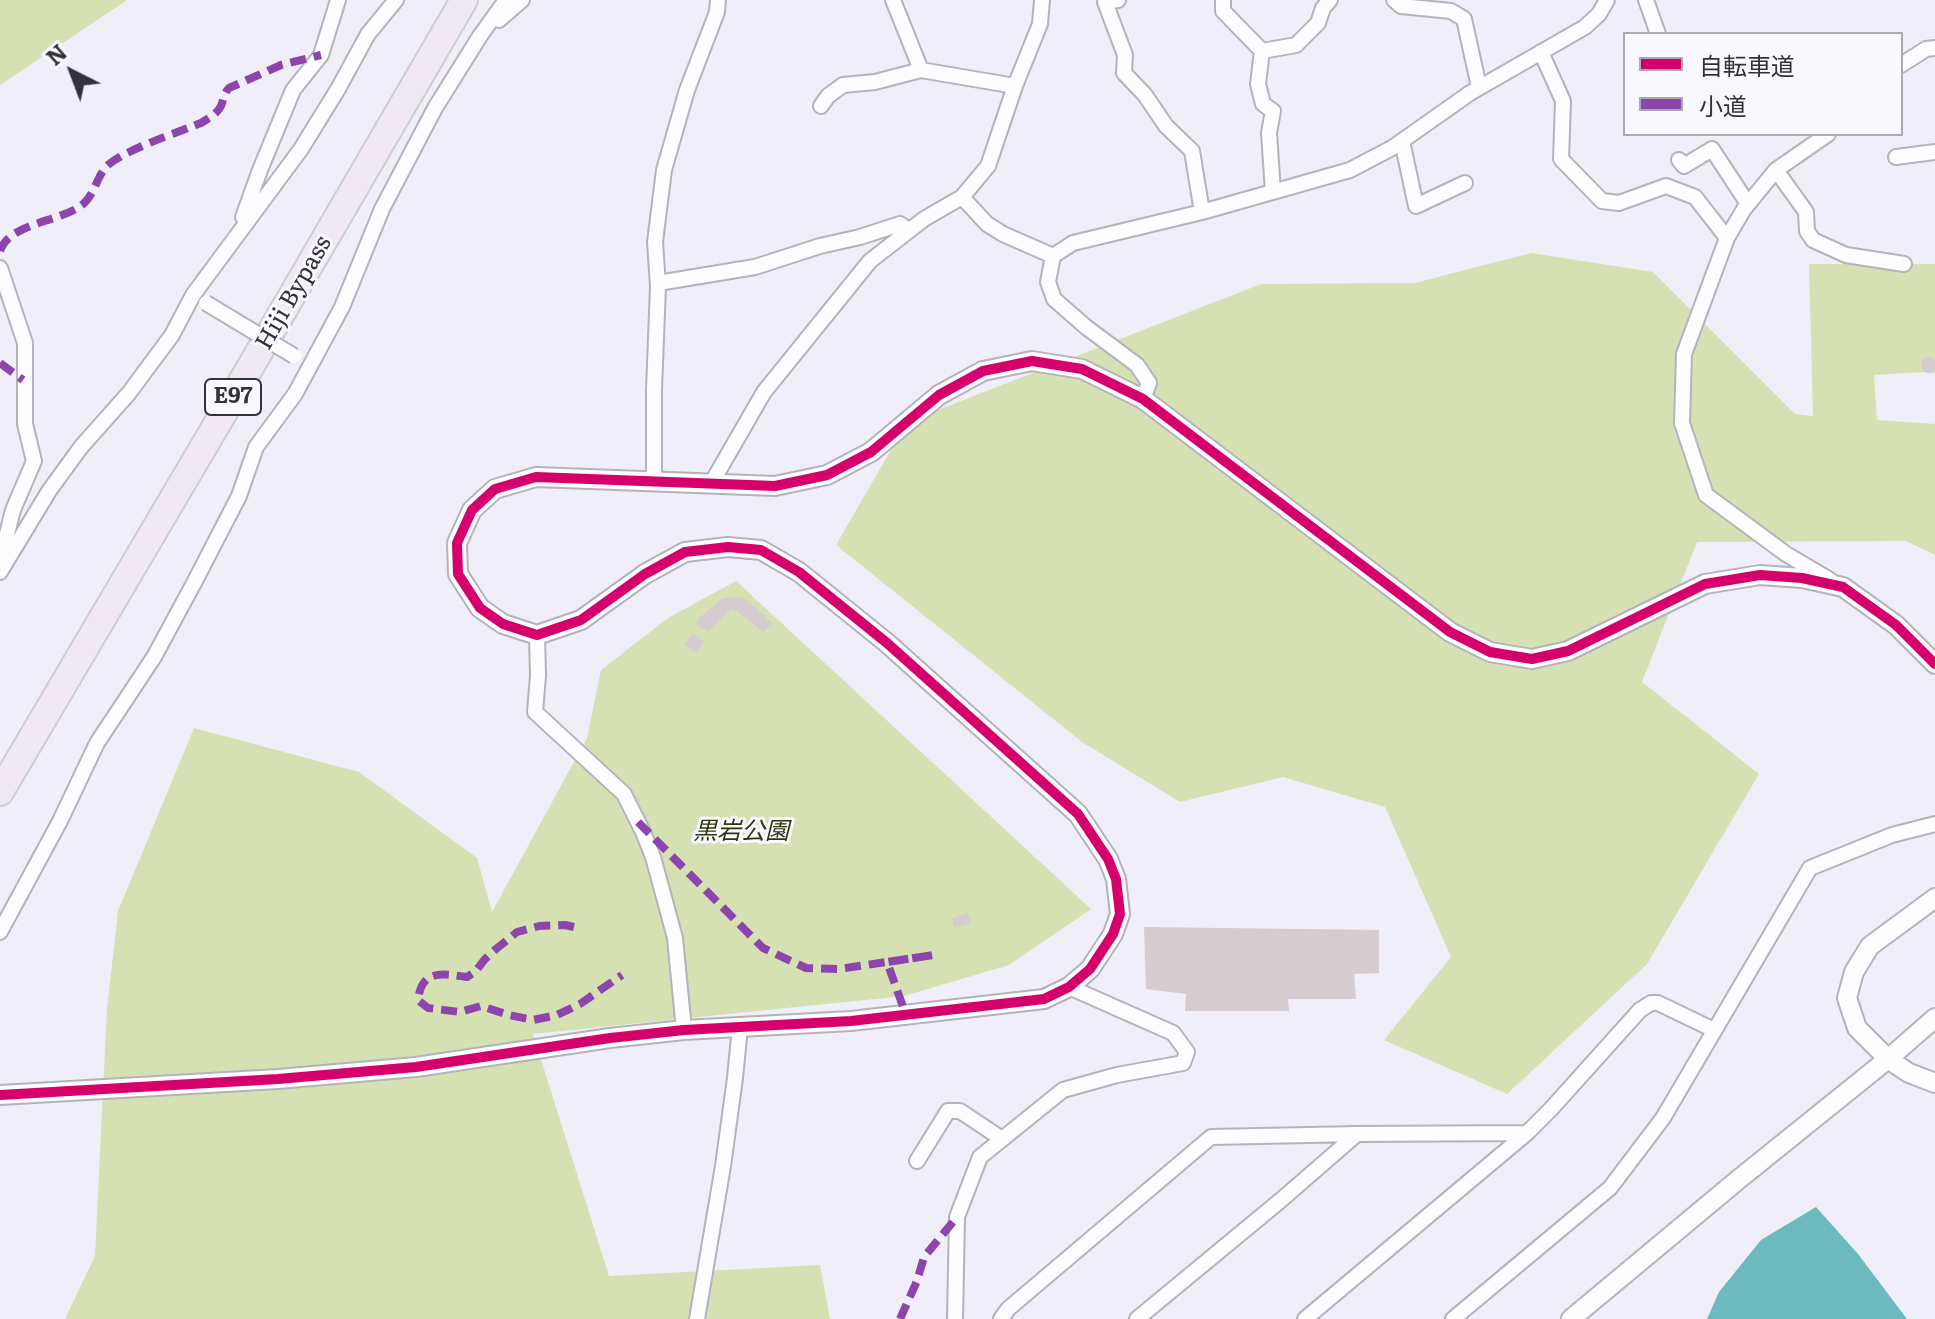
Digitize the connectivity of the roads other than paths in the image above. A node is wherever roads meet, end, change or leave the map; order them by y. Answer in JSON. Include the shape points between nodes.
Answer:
{"nodes":[{"id":1,"x":338,"y":0,"type":"edge"},
{"id":2,"x":396,"y":0,"type":"edge"},
{"id":3,"x":464,"y":0,"type":"edge"},
{"id":4,"x":506,"y":0,"type":"edge"},
{"id":5,"x":522,"y":0,"type":"edge"},
{"id":6,"x":718,"y":0,"type":"edge"},
{"id":7,"x":893,"y":0,"type":"edge"},
{"id":8,"x":1042,"y":0,"type":"edge"},
{"id":9,"x":1118,"y":0,"type":"edge"},
{"id":10,"x":1223,"y":0,"type":"edge"},
{"id":11,"x":1330,"y":0,"type":"edge"},
{"id":12,"x":1394,"y":0,"type":"edge"},
{"id":13,"x":1607,"y":0,"type":"edge"},
{"id":14,"x":1646,"y":0,"type":"edge"},
{"id":15,"x":1657,"y":32,"type":"edge"},
{"id":16,"x":480,"y":36,"type":"junction"},
{"id":17,"x":1935,"y":48,"type":"edge"},
{"id":18,"x":1262,"y":51,"type":"junction"},
{"id":19,"x":1541,"y":52,"type":"junction"},
{"id":20,"x":1903,"y":64,"type":"edge"},
{"id":21,"x":921,"y":70,"type":"junction"},
{"id":22,"x":1015,"y":86,"type":"junction"},
{"id":23,"x":1479,"y":87,"type":"junction"},
{"id":24,"x":821,"y":106,"type":"dead end"},
{"id":25,"x":1825,"y":136,"type":"edge"},
{"id":26,"x":1402,"y":141,"type":"junction"},
{"id":27,"x":1935,"y":152,"type":"edge"},
{"id":28,"x":1896,"y":157,"type":"dead end"},
{"id":29,"x":1679,"y":160,"type":"dead end"},
{"id":30,"x":1776,"y":170,"type":"junction"},
{"id":31,"x":1465,"y":183,"type":"dead end"},
{"id":32,"x":1273,"y":192,"type":"junction"},
{"id":33,"x":962,"y":197,"type":"junction"},
{"id":34,"x":1748,"y":204,"type":"junction"},
{"id":35,"x":1202,"y":212,"type":"junction"},
{"id":36,"x":909,"y":230,"type":"junction"},
{"id":37,"x":236,"y":236,"type":"junction"},
{"id":38,"x":1727,"y":238,"type":"junction"},
{"id":39,"x":1053,"y":256,"type":"junction"},
{"id":40,"x":1904,"y":264,"type":"dead end"},
{"id":41,"x":0,"y":268,"type":"edge"},
{"id":42,"x":658,"y":283,"type":"junction"},
{"id":43,"x":200,"y":299,"type":"junction"},
{"id":44,"x":310,"y":364,"type":"junction"},
{"id":45,"x":1143,"y":399,"type":"junction"},
{"id":46,"x":654,"y":481,"type":"junction"},
{"id":47,"x":711,"y":484,"type":"junction"},
{"id":48,"x":0,"y":562,"type":"edge"},
{"id":49,"x":0,"y":572,"type":"edge"},
{"id":50,"x":1843,"y":587,"type":"junction"},
{"id":51,"x":537,"y":635,"type":"junction"},
{"id":52,"x":1935,"y":664,"type":"edge"},
{"id":53,"x":0,"y":792,"type":"edge"},
{"id":54,"x":1935,"y":824,"type":"edge"},
{"id":55,"x":1935,"y":898,"type":"edge"},
{"id":56,"x":0,"y":932,"type":"edge"},
{"id":57,"x":1069,"y":987,"type":"junction"},
{"id":58,"x":1935,"y":1018,"type":"edge"},
{"id":59,"x":740,"y":1027,"type":"junction"},
{"id":60,"x":684,"y":1030,"type":"junction"},
{"id":61,"x":1714,"y":1030,"type":"junction"},
{"id":62,"x":1888,"y":1059,"type":"junction"},
{"id":63,"x":1935,"y":1083,"type":"edge"},
{"id":64,"x":0,"y":1095,"type":"edge"},
{"id":65,"x":1527,"y":1133,"type":"junction"},
{"id":66,"x":1357,"y":1134,"type":"junction"},
{"id":67,"x":1002,"y":1139,"type":"junction"},
{"id":68,"x":917,"y":1161,"type":"dead end"},
{"id":69,"x":697,"y":1319,"type":"edge"},
{"id":70,"x":955,"y":1319,"type":"edge"},
{"id":71,"x":1001,"y":1319,"type":"edge"},
{"id":72,"x":1137,"y":1319,"type":"edge"},
{"id":73,"x":1305,"y":1319,"type":"edge"},
{"id":74,"x":1453,"y":1319,"type":"edge"},
{"id":75,"x":1571,"y":1319,"type":"edge"}],
"edges":[{"from":1,"to":37,"type":"street","via":[[321,55],[293,90]]},
{"from":2,"to":37,"type":"street","via":[[368,34],[301,149]]},
{"from":3,"to":53,"type":"highway","name":"Hiji Bypass","number":"E97"},
{"from":4,"to":16,"type":"street"},
{"from":5,"to":16,"type":"street"},
{"from":6,"to":42,"type":"street","via":[[664,170],[655,242]]},
{"from":7,"to":21,"type":"street"},
{"from":8,"to":22,"type":"street","via":[[1040,24]]},
{"from":9,"to":35,"type":"street","via":[[1105,2],[1125,55],[1124,73],[1192,151]]},
{"from":10,"to":18,"type":"street","via":[[1223,11]]},
{"from":11,"to":18,"type":"street","via":[[1318,23],[1296,45]]},
{"from":12,"to":23,"type":"street","via":[[1401,6],[1451,11],[1464,19]]},
{"from":13,"to":19,"type":"street","via":[[1585,27]]},
{"from":14,"to":15,"type":"street"},
{"from":16,"to":44,"type":"street","via":[[382,209],[342,307]]},
{"from":17,"to":20,"type":"street"},
{"from":18,"to":32,"type":"street","via":[[1258,84],[1263,104],[1273,111]]},
{"from":19,"to":23,"type":"street"},
{"from":19,"to":38,"type":"street","via":[[1563,101],[1561,159],[1602,201],[1619,203],[1666,186],[1695,197]]},
{"from":21,"to":22,"type":"street"},
{"from":21,"to":24,"type":"street","via":[[843,85]]},
{"from":22,"to":33,"type":"street","via":[[988,166]]},
{"from":23,"to":26,"type":"street"},
{"from":25,"to":30,"type":"street"},
{"from":26,"to":31,"type":"street","via":[[1416,206]]},
{"from":26,"to":32,"type":"street","via":[[1350,170]]},
{"from":27,"to":28,"type":"street"},
{"from":29,"to":34,"type":"street","via":[[1684,166],[1712,149]]},
{"from":30,"to":34,"type":"street"},
{"from":30,"to":40,"type":"street","via":[[1806,212],[1813,240],[1846,255]]},
{"from":32,"to":35,"type":"street"},
{"from":33,"to":36,"type":"street"},
{"from":33,"to":39,"type":"street","via":[[987,224]]},
{"from":34,"to":38,"type":"street"},
{"from":35,"to":39,"type":"street","via":[[1073,243]]},
{"from":36,"to":42,"type":"street","via":[[900,224],[755,267]]},
{"from":36,"to":47,"type":"street","via":[[870,261],[764,392]]},
{"from":37,"to":43,"type":"street"},
{"from":38,"to":50,"type":"street","via":[[1684,354],[1682,423],[1706,495],[1786,554]]},
{"from":39,"to":45,"type":"street","via":[[1048,282],[1054,299],[1137,365],[1149,383]]},
{"from":41,"to":48,"type":"street","via":[[25,343],[25,424],[34,461],[13,510]]},
{"from":42,"to":46,"type":"street"},
{"from":43,"to":44,"type":"street","bridge":true},
{"from":43,"to":49,"type":"street","via":[[81,447]]},
{"from":44,"to":56,"type":"street","via":[[256,447],[239,496],[195,581],[154,657],[97,743]]},
{"from":45,"to":47,"type":"street","via":[[1082,369],[1032,361],[983,371],[939,395],[871,452],[827,475],[775,486]]},
{"from":45,"to":50,"type":"street","via":[[1450,632],[1490,652],[1532,659],[1568,651],[1705,584],[1760,575]]},
{"from":46,"to":47,"type":"street"},
{"from":46,"to":51,"type":"street","via":[[536,477],[495,489],[472,510],[457,543],[458,574],[480,608],[503,624]]},
{"from":50,"to":52,"type":"street","via":[[1896,625]]},
{"from":51,"to":57,"type":"street","via":[[581,620],[685,552],[761,550],[799,572],[887,643],[1078,814],[1108,859],[1120,914],[1090,969]]},
{"from":51,"to":60,"type":"street","via":[[535,712],[624,794],[653,857],[675,938]]},
{"from":54,"to":61,"type":"street","via":[[1810,868]]},
{"from":55,"to":62,"type":"street","via":[[1870,946],[1854,972],[1847,998],[1857,1028]]},
{"from":57,"to":59,"type":"street","via":[[1030,1001]]},
{"from":57,"to":67,"type":"street","via":[[1173,1033],[1187,1052],[1183,1063],[1063,1090]]},
{"from":58,"to":62,"type":"street"},
{"from":59,"to":60,"type":"street"},
{"from":59,"to":69,"type":"street"},
{"from":60,"to":64,"type":"street","via":[[416,1067]]},
{"from":61,"to":65,"type":"street","via":[[1651,1003]]},
{"from":61,"to":74,"type":"street","via":[[1663,1118],[1610,1188]]},
{"from":62,"to":63,"type":"street"},
{"from":62,"to":75,"type":"street"},
{"from":65,"to":66,"type":"street"},
{"from":65,"to":73,"type":"street"},
{"from":66,"to":71,"type":"street","via":[[1211,1137]]},
{"from":66,"to":72,"type":"street"},
{"from":67,"to":68,"type":"street","via":[[960,1111],[948,1111]]},
{"from":67,"to":70,"type":"street","via":[[980,1157],[957,1217]]}]}
